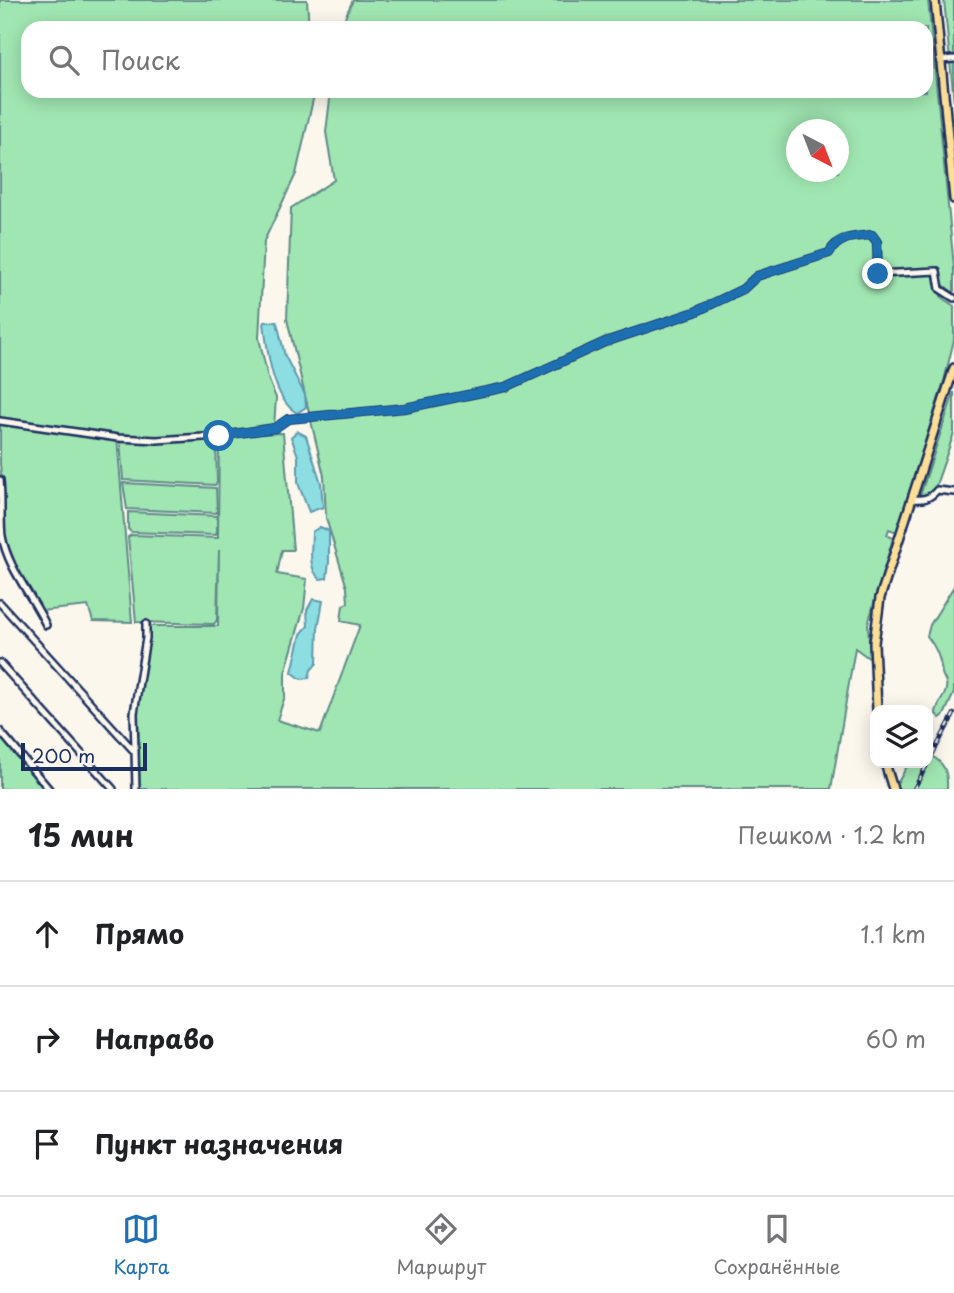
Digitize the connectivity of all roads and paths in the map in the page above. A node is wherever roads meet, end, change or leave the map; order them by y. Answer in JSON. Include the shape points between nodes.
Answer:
{"nodes":[{"id":1,"x":935,"y":0,"type":"edge"},
{"id":2,"x":954,"y":59,"type":"edge"},
{"id":3,"x":941,"y":60,"type":"junction"},
{"id":4,"x":954,"y":199,"type":"edge"},
{"id":5,"x":954,"y":298,"type":"edge"},
{"id":6,"x":954,"y":368,"type":"edge"},
{"id":7,"x":0,"y":421,"type":"edge"},
{"id":8,"x":0,"y":480,"type":"edge"},
{"id":9,"x":954,"y":492,"type":"edge"},
{"id":10,"x":912,"y":499,"type":"junction"},
{"id":11,"x":0,"y":519,"type":"edge"},
{"id":12,"x":0,"y":603,"type":"edge"},
{"id":13,"x":146,"y":624,"type":"dead end"},
{"id":14,"x":46,"y":625,"type":"dead end"},
{"id":15,"x":0,"y":663,"type":"edge"},
{"id":16,"x":877,"y":705,"type":"edge"},
{"id":17,"x":0,"y":731,"type":"edge"},
{"id":18,"x":134,"y":751,"type":"junction"},
{"id":19,"x":887,"y":768,"type":"edge"},
{"id":20,"x":50,"y":789,"type":"edge"},
{"id":21,"x":113,"y":789,"type":"edge"},
{"id":22,"x":136,"y":789,"type":"edge"},
{"id":23,"x":893,"y":789,"type":"edge"}],
"edges":[{"from":1,"to":3,"type":"main road"},
{"from":2,"to":3,"type":"street"},
{"from":3,"to":4,"type":"main road"},
{"from":5,"to":7,"type":"street","via":[[940,289],[937,271],[878,274],[877,242],[872,235],[845,237],[829,253],[757,276],[743,289],[695,312],[605,342],[506,387],[477,394],[405,408],[288,419],[275,428],[157,440],[118,439]]},
{"from":6,"to":10,"type":"main road"},
{"from":8,"to":11,"type":"street"},
{"from":9,"to":10,"type":"street","via":[[937,490],[932,497]]},
{"from":10,"to":16,"type":"main road","via":[[880,598],[874,649]]},
{"from":11,"to":14,"type":"street","via":[[18,577]]},
{"from":12,"to":18,"type":"street"},
{"from":13,"to":18,"type":"street","via":[[136,689]]},
{"from":15,"to":21,"type":"street"},
{"from":17,"to":20,"type":"street"},
{"from":18,"to":22,"type":"street"},
{"from":19,"to":23,"type":"main road"}]}
